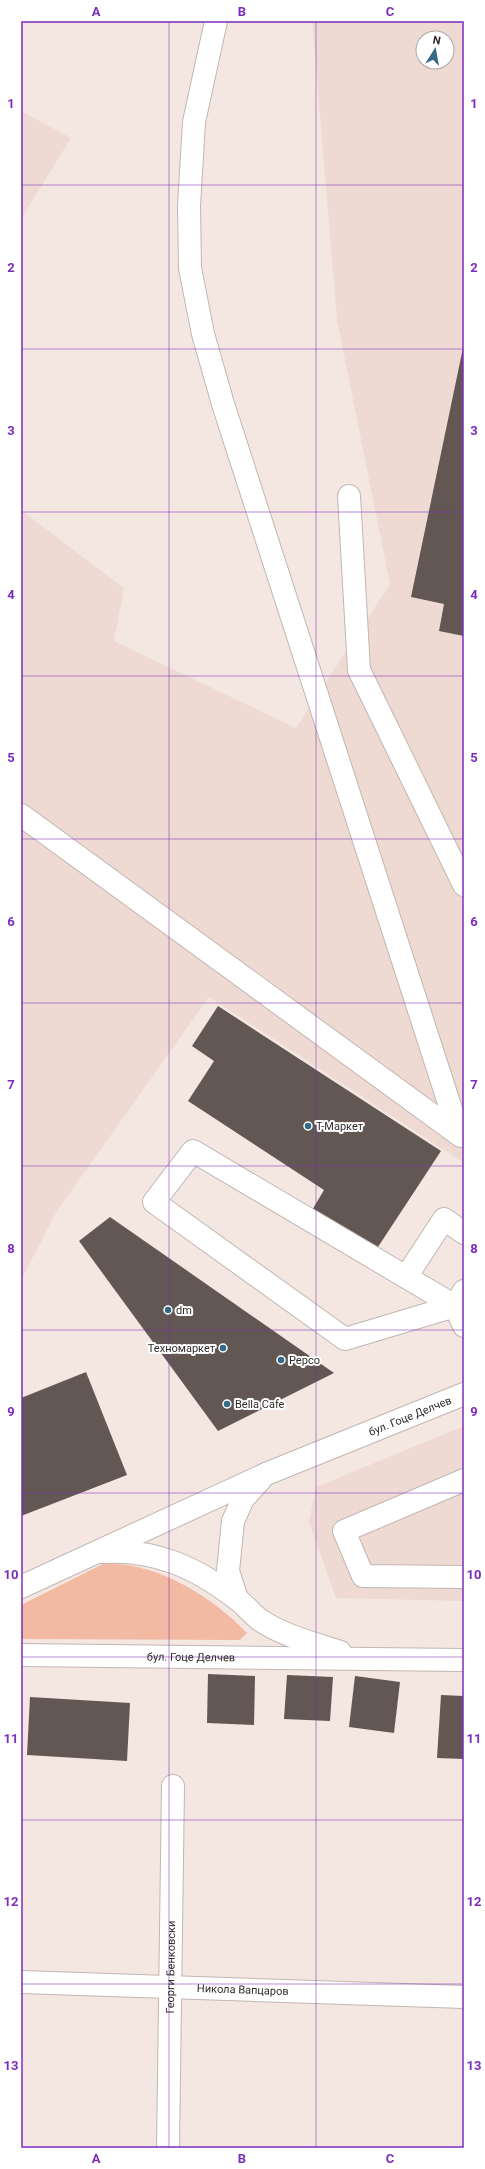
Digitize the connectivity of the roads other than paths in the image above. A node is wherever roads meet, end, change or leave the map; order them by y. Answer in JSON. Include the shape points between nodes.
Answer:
{"nodes":[{"id":1,"x":216,"y":21,"type":"edge"},
{"id":2,"x":349,"y":496,"type":"dead end"},
{"id":3,"x":21,"y":815,"type":"edge"},
{"id":4,"x":464,"y":885,"type":"edge"},
{"id":5,"x":462,"y":1136,"type":"edge"},
{"id":6,"x":464,"y":1233,"type":"edge"},
{"id":7,"x":406,"y":1277,"type":"junction"},
{"id":8,"x":460,"y":1299,"type":"edge"},
{"id":9,"x":464,"y":1326,"type":"edge"},
{"id":10,"x":464,"y":1394,"type":"edge"},
{"id":11,"x":266,"y":1474,"type":"junction"},
{"id":12,"x":464,"y":1480,"type":"edge"},
{"id":13,"x":93,"y":1553,"type":"junction"},
{"id":14,"x":464,"y":1577,"type":"edge"},
{"id":15,"x":21,"y":1587,"type":"edge"},
{"id":16,"x":237,"y":1599,"type":"junction"},
{"id":17,"x":21,"y":1655,"type":"edge"},
{"id":18,"x":361,"y":1659,"type":"junction"},
{"id":19,"x":464,"y":1660,"type":"edge"},
{"id":20,"x":173,"y":1786,"type":"dead end"},
{"id":21,"x":21,"y":1982,"type":"edge"},
{"id":22,"x":170,"y":1986,"type":"junction"},
{"id":23,"x":464,"y":1997,"type":"edge"},
{"id":24,"x":168,"y":2148,"type":"edge"}],
"edges":[{"from":1,"to":5,"type":"street","via":[[194,122],[189,206],[190,268],[203,334],[222,404]]},
{"from":2,"to":4,"type":"street","via":[[359,670]]},
{"from":3,"to":5,"type":"street"},
{"from":6,"to":7,"type":"street","via":[[444,1219]]},
{"from":7,"to":8,"type":"street"},
{"from":7,"to":8,"type":"street","via":[[192,1151],[154,1202],[345,1339]]},
{"from":8,"to":9,"type":"street"},
{"from":10,"to":11,"type":"street","name":"бул. Гоце Делчев"},
{"from":11,"to":13,"type":"street","name":"бул. Гоце Делчев"},
{"from":11,"to":16,"type":"street","name":"бул. Гоце Делчев","via":[[243,1499],[233,1521],[228,1571]]},
{"from":12,"to":14,"type":"street","via":[[344,1531],[363,1576]]},
{"from":13,"to":15,"type":"street","name":"бул. Гоце Делчев"},
{"from":13,"to":16,"type":"street","name":"бул. Гоце Делчев","via":[[125,1551],[154,1555],[176,1563]]},
{"from":16,"to":18,"type":"street","name":"бул. Гоце Делчев","via":[[260,1620],[291,1636]]},
{"from":17,"to":18,"type":"street","name":"бул. Гоце Делчев"},
{"from":18,"to":19,"type":"street","name":"бул. Гоце Делчев"},
{"from":20,"to":22,"type":"street","name":"Георги Бенковски"},
{"from":21,"to":22,"type":"street","name":"Никола Вапцаров"},
{"from":22,"to":23,"type":"street","name":"Никола Вапцаров"},
{"from":22,"to":24,"type":"street","name":"Георги Бенковски"}]}
